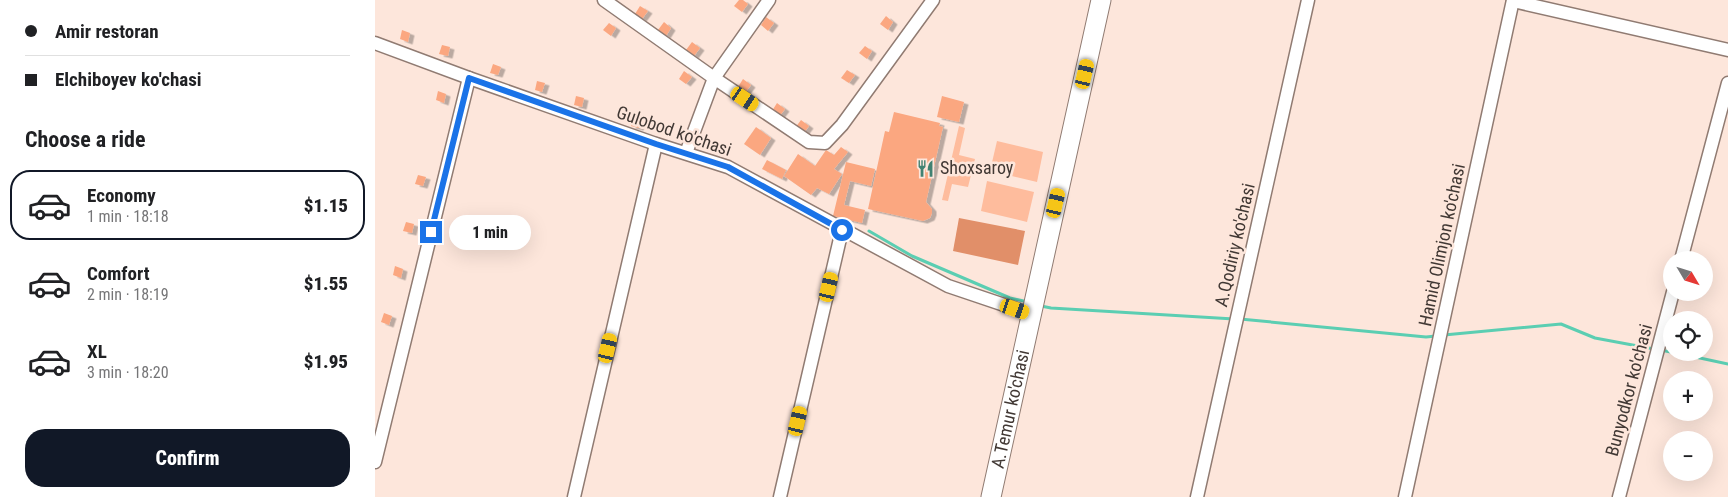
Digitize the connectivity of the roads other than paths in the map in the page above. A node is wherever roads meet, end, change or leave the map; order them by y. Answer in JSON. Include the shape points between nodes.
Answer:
{"nodes":[{"id":1,"x":769,"y":0,"type":"edge"},
{"id":2,"x":933,"y":0,"type":"edge"},
{"id":3,"x":1101,"y":0,"type":"edge"},
{"id":4,"x":1308,"y":0,"type":"edge"},
{"id":5,"x":1513,"y":0,"type":"edge"},
{"id":6,"x":607,"y":1,"type":"edge"},
{"id":7,"x":375,"y":43,"type":"edge"},
{"id":8,"x":1728,"y":50,"type":"edge"},
{"id":9,"x":469,"y":78,"type":"junction"},
{"id":10,"x":714,"y":78,"type":"junction"},
{"id":11,"x":1728,"y":83,"type":"edge"},
{"id":12,"x":656,"y":144,"type":"junction"},
{"id":13,"x":686,"y":153,"type":"junction"},
{"id":14,"x":842,"y":230,"type":"junction"},
{"id":15,"x":1683,"y":251,"type":"edge"},
{"id":16,"x":1671,"y":301,"type":"edge"},
{"id":17,"x":1031,"y":314,"type":"junction"},
{"id":18,"x":375,"y":462,"type":"edge"},
{"id":19,"x":573,"y":497,"type":"edge"},
{"id":20,"x":780,"y":497,"type":"edge"},
{"id":21,"x":991,"y":497,"type":"edge"},
{"id":22,"x":1197,"y":497,"type":"edge"},
{"id":23,"x":1405,"y":497,"type":"edge"},
{"id":24,"x":1619,"y":497,"type":"edge"}],
"edges":[{"from":1,"to":10,"type":"street"},
{"from":2,"to":10,"type":"street","via":[[842,125],[825,143],[809,142]]},
{"from":3,"to":17,"type":"main road","name":"A.Temur ko'chasi"},
{"from":4,"to":22,"type":"street","name":"A.Qodiriy ko'chasi"},
{"from":5,"to":8,"type":"street"},
{"from":5,"to":23,"type":"street","name":"Hamid Olimjon ko'chasi"},
{"from":6,"to":10,"type":"street"},
{"from":7,"to":9,"type":"street","name":"Gulobod ko'chasi"},
{"from":9,"to":12,"type":"street","name":"Gulobod ko'chasi"},
{"from":9,"to":18,"type":"street"},
{"from":10,"to":13,"type":"street"},
{"from":11,"to":15,"type":"street"},
{"from":12,"to":13,"type":"street","name":"Gulobod ko'chasi"},
{"from":12,"to":19,"type":"street"},
{"from":13,"to":14,"type":"street","name":"Gulobod ko'chasi","via":[[728,167]]},
{"from":14,"to":17,"type":"street","name":"Gulobod ko'chasi","via":[[948,286]]},
{"from":14,"to":20,"type":"street"},
{"from":16,"to":24,"type":"street","name":"Bunyodkor ko'chasi"},
{"from":17,"to":21,"type":"main road","name":"A.Temur ko'chasi"}]}
